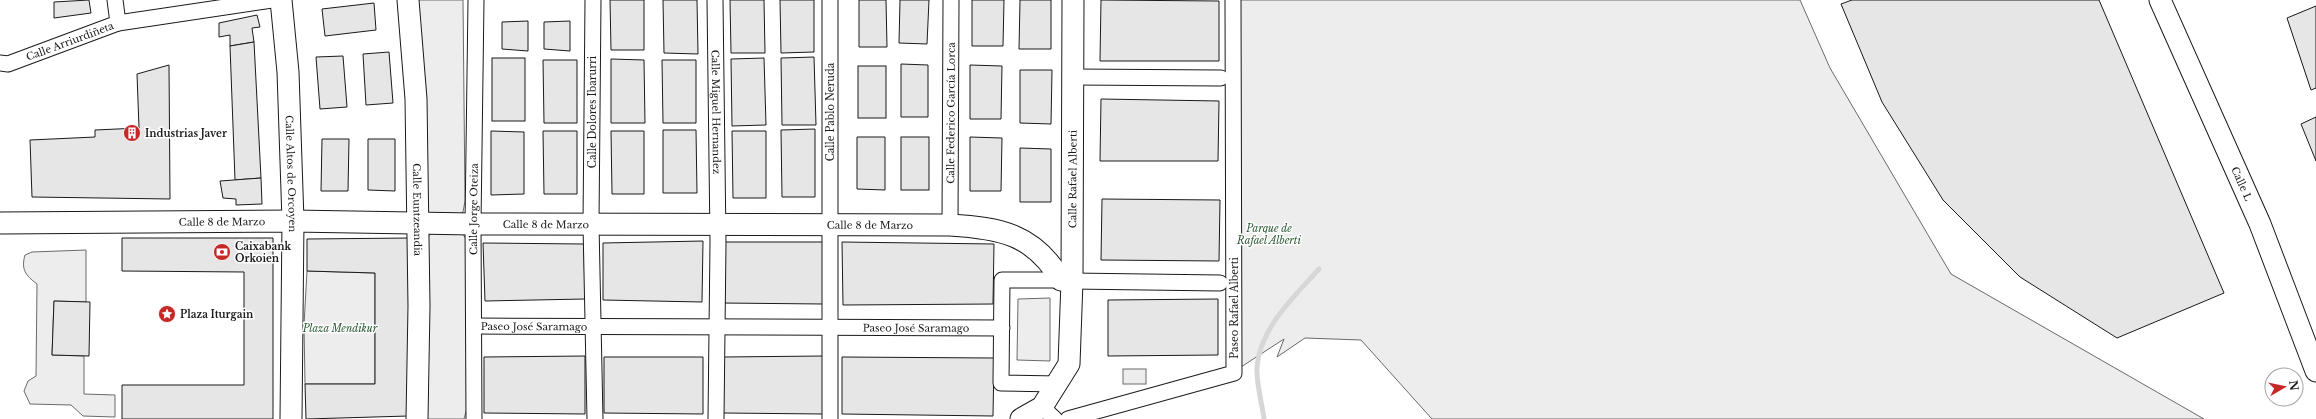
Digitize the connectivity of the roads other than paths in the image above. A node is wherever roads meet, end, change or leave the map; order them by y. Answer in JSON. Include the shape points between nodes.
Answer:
{"nodes":[{"id":1,"x":115,"y":0,"type":"edge"},
{"id":2,"x":272,"y":0,"type":"edge"},
{"id":3,"x":281,"y":0,"type":"edge"},
{"id":4,"x":408,"y":0,"type":"edge"},
{"id":5,"x":476,"y":0,"type":"edge"},
{"id":6,"x":593,"y":0,"type":"edge"},
{"id":7,"x":715,"y":0,"type":"edge"},
{"id":8,"x":830,"y":0,"type":"edge"},
{"id":9,"x":951,"y":0,"type":"edge"},
{"id":10,"x":1073,"y":0,"type":"edge"},
{"id":11,"x":1233,"y":0,"type":"edge"},
{"id":12,"x":2160,"y":0,"type":"edge"},
{"id":13,"x":118,"y":22,"type":"junction"},
{"id":14,"x":0,"y":63,"type":"edge"},
{"id":15,"x":1073,"y":77,"type":"junction"},
{"id":16,"x":1221,"y":78,"type":"dead end"},
{"id":17,"x":293,"y":221,"type":"junction"},
{"id":18,"x":418,"y":222,"type":"junction"},
{"id":19,"x":0,"y":223,"type":"edge"},
{"id":20,"x":473,"y":224,"type":"junction"},
{"id":21,"x":591,"y":224,"type":"junction"},
{"id":22,"x":830,"y":224,"type":"junction"},
{"id":23,"x":717,"y":225,"type":"junction"},
{"id":24,"x":950,"y":225,"type":"junction"},
{"id":25,"x":1067,"y":281,"type":"junction"},
{"id":26,"x":1220,"y":283,"type":"dead end"},
{"id":27,"x":474,"y":326,"type":"junction"},
{"id":28,"x":594,"y":326,"type":"junction"},
{"id":29,"x":717,"y":327,"type":"junction"},
{"id":30,"x":830,"y":327,"type":"junction"},
{"id":31,"x":1002,"y":328,"type":"junction"},
{"id":32,"x":2316,"y":371,"type":"edge"},
{"id":33,"x":1058,"y":384,"type":"junction"},
{"id":34,"x":1048,"y":413,"type":"edge"},
{"id":35,"x":291,"y":419,"type":"edge"},
{"id":36,"x":417,"y":419,"type":"edge"},
{"id":37,"x":474,"y":419,"type":"edge"},
{"id":38,"x":595,"y":419,"type":"edge"},
{"id":39,"x":716,"y":419,"type":"edge"},
{"id":40,"x":830,"y":419,"type":"edge"},
{"id":41,"x":1021,"y":419,"type":"edge"},
{"id":42,"x":1068,"y":419,"type":"edge"}],
"edges":[{"from":1,"to":13,"type":"street","name":"Calle Arriurdiñeta"},
{"from":2,"to":13,"type":"street"},
{"from":3,"to":17,"type":"street","name":"Calle Altos de Orcoyen","via":[[288,72]]},
{"from":4,"to":18,"type":"street","name":"Calle Euntzeandia","via":[[416,99]]},
{"from":5,"to":20,"type":"street","name":"Calle Jorge Oteiza"},
{"from":6,"to":21,"type":"street","name":"Calle Dolores Ibarurri"},
{"from":7,"to":23,"type":"street","name":"Calle Miguel Hernandez"},
{"from":8,"to":22,"type":"street","name":"Calle Pablo Neruda"},
{"from":9,"to":24,"type":"street","name":"Calle Federico García Lorca"},
{"from":10,"to":15,"type":"street","name":"Calle Rafael Alberti"},
{"from":11,"to":42,"type":"street","name":"Paseo Rafael Alberti","via":[[1234,373]]},
{"from":12,"to":32,"type":"street","name":"Calle L","via":[[2260,224]]},
{"from":13,"to":14,"type":"street","name":"Calle Arriurdiñeta","via":[[8,64]]},
{"from":15,"to":16,"type":"street"},
{"from":15,"to":25,"type":"street","name":"Calle Rafael Alberti"},
{"from":17,"to":18,"type":"street","name":"Calle 8 de Marzo"},
{"from":17,"to":19,"type":"street","name":"Calle 8 de Marzo"},
{"from":17,"to":35,"type":"street","name":"Calle Altos de Orcoyen"},
{"from":18,"to":20,"type":"street","name":"Calle 8 de Marzo"},
{"from":18,"to":36,"type":"street","name":"Calle Euntzeandia"},
{"from":20,"to":21,"type":"street","name":"Calle 8 de Marzo"},
{"from":20,"to":27,"type":"street","name":"Calle Jorge Oteiza"},
{"from":21,"to":23,"type":"street","name":"Calle 8 de Marzo"},
{"from":21,"to":28,"type":"street","name":"Paseo José Saramago"},
{"from":22,"to":23,"type":"street","name":"Calle 8 de Marzo"},
{"from":22,"to":24,"type":"street","name":"Calle 8 de Marzo"},
{"from":22,"to":30,"type":"street"},
{"from":23,"to":29,"type":"street"},
{"from":24,"to":25,"type":"street","name":"Calle 8 de Marzo","via":[[986,227],[1013,234],[1043,257]]},
{"from":25,"to":26,"type":"street"},
{"from":25,"to":31,"type":"street","via":[[1002,280]]},
{"from":25,"to":33,"type":"street","name":"Calle Rafael Alberti","via":[[1069,364]]},
{"from":27,"to":28,"type":"street","name":"Paseo José Saramago"},
{"from":27,"to":37,"type":"street","name":"Calle Jorge Oteiza"},
{"from":28,"to":29,"type":"street","name":"Paseo José Saramago"},
{"from":28,"to":38,"type":"street","name":"Paseo José Saramago"},
{"from":29,"to":30,"type":"street","name":"Paseo José Saramago"},
{"from":29,"to":39,"type":"street"},
{"from":30,"to":31,"type":"street","name":"Paseo José Saramago"},
{"from":30,"to":40,"type":"street"},
{"from":31,"to":33,"type":"street","via":[[1001,383]]},
{"from":33,"to":34,"type":"street","name":"Calle Rafael Alberti"},
{"from":34,"to":41,"type":"street"}]}
